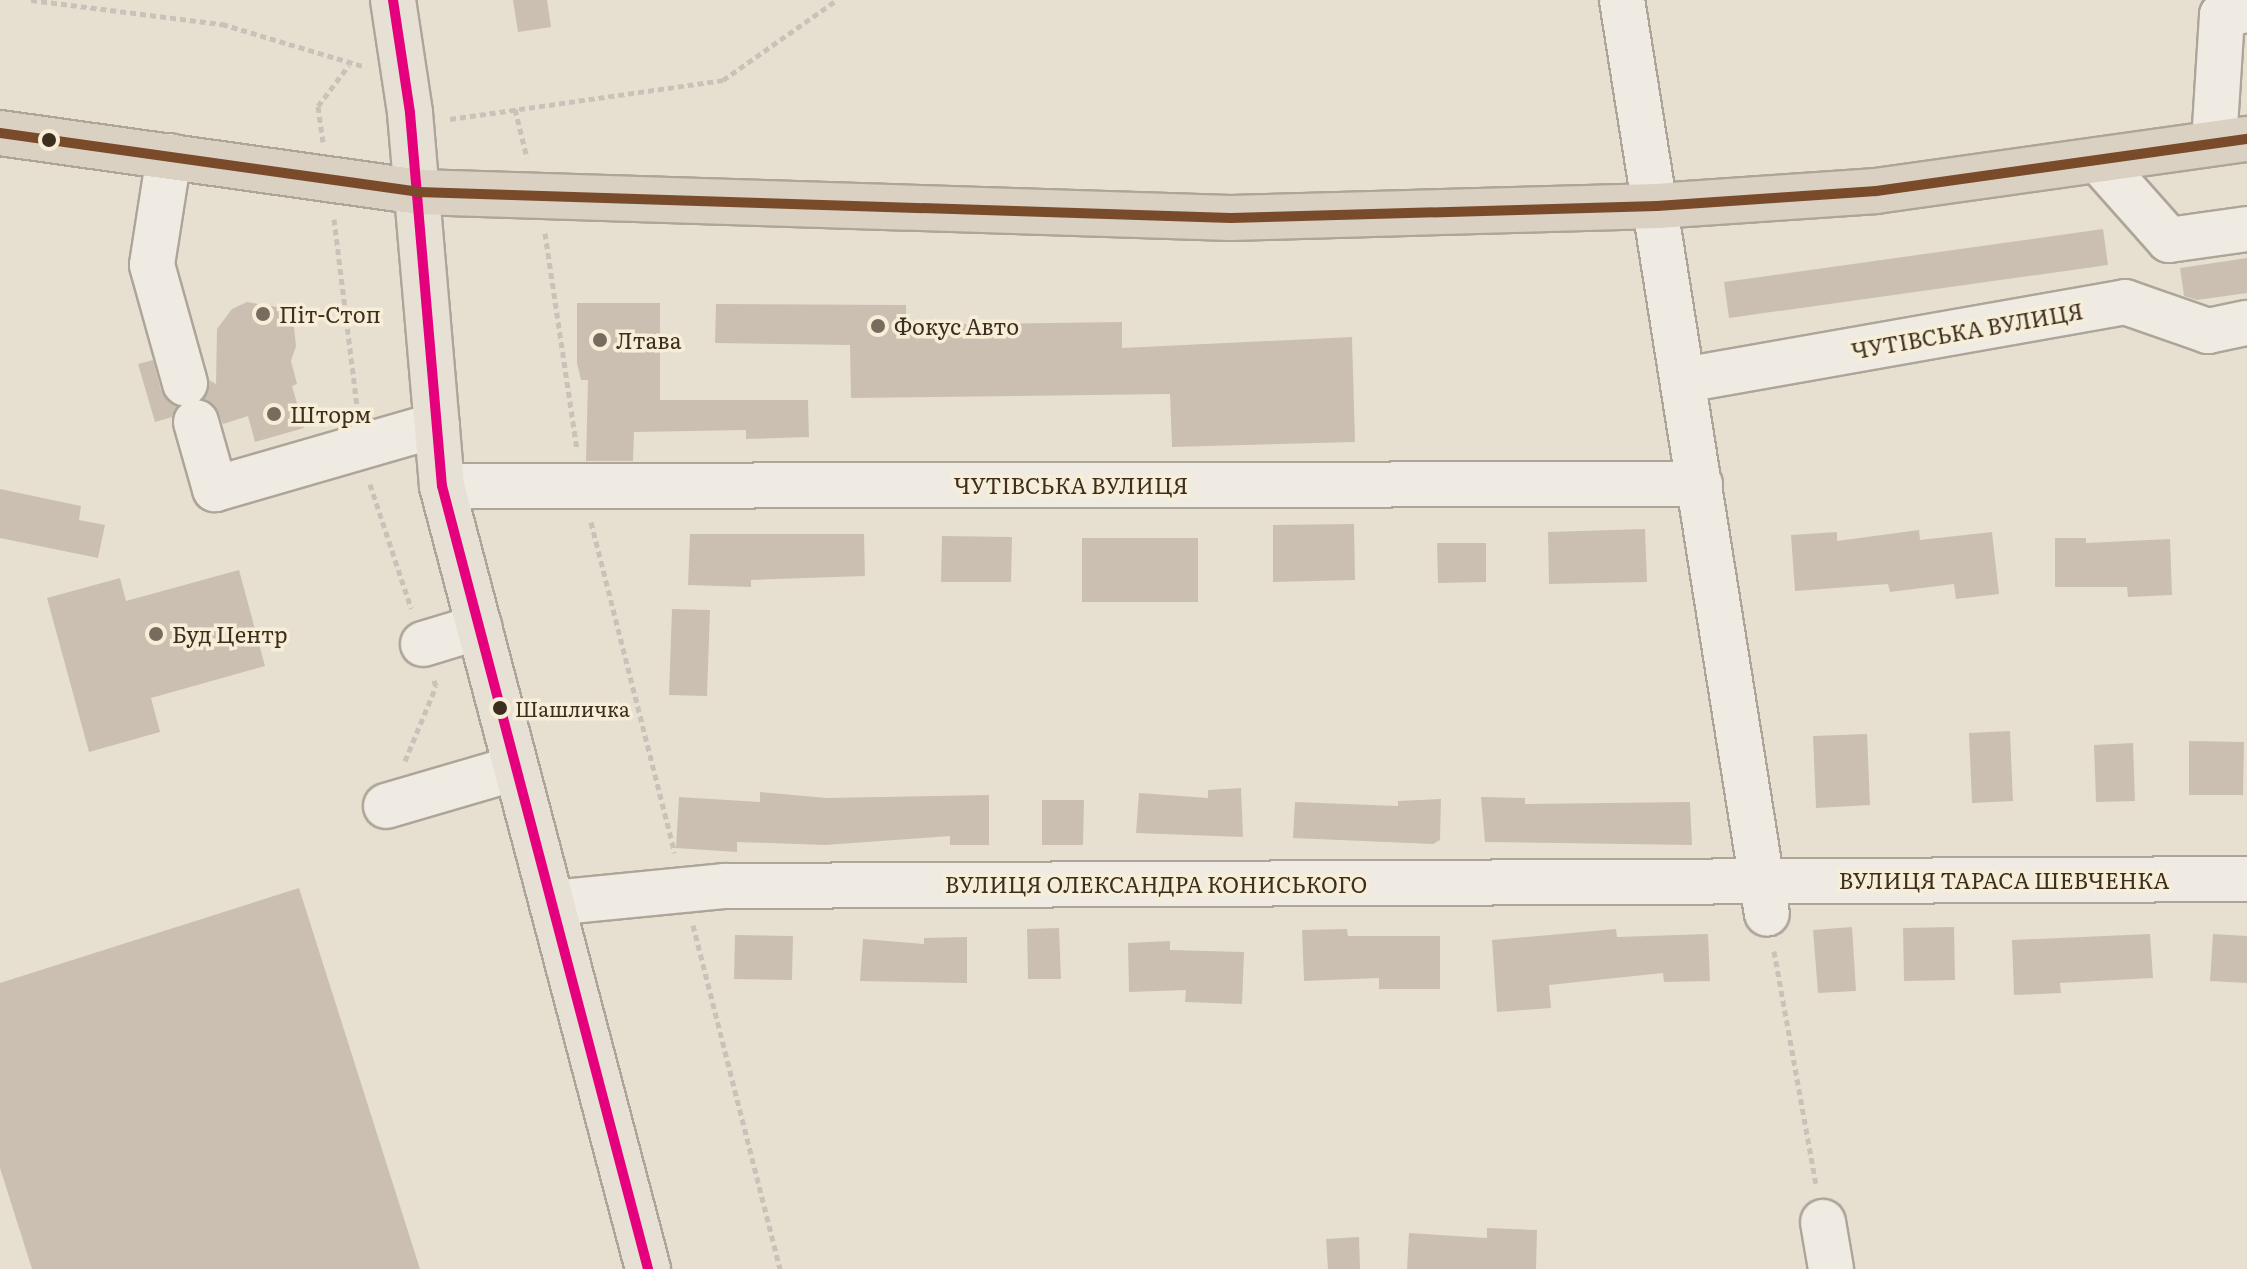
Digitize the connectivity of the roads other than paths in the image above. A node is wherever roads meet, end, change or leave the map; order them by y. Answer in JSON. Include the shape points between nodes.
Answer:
{"nodes":[{"id":1,"x":393,"y":0,"type":"edge"},
{"id":2,"x":1622,"y":0,"type":"edge"},
{"id":3,"x":2247,"y":10,"type":"edge"},
{"id":4,"x":0,"y":133,"type":"edge"},
{"id":5,"x":2230,"y":141,"type":"edge"},
{"id":6,"x":169,"y":156,"type":"junction"},
{"id":7,"x":2098,"y":160,"type":"junction"},
{"id":8,"x":418,"y":192,"type":"junction"},
{"id":9,"x":1657,"y":206,"type":"junction"},
{"id":10,"x":2247,"y":229,"type":"edge"},
{"id":11,"x":2247,"y":323,"type":"edge"},
{"id":12,"x":1684,"y":380,"type":"junction"},
{"id":13,"x":437,"y":425,"type":"junction"},
{"id":14,"x":1700,"y":484,"type":"junction"},
{"id":15,"x":442,"y":486,"type":"junction"},
{"id":16,"x":479,"y":627,"type":"junction"},
{"id":17,"x":423,"y":644,"type":"road end"},
{"id":18,"x":516,"y":768,"type":"junction"},
{"id":19,"x":386,"y":806,"type":"road end"},
{"id":20,"x":2247,"y":879,"type":"edge"},
{"id":21,"x":1764,"y":898,"type":"junction"},
{"id":22,"x":552,"y":903,"type":"junction"},
{"id":23,"x":1823,"y":1222,"type":"road end"},
{"id":24,"x":648,"y":1269,"type":"edge"},
{"id":25,"x":1831,"y":1269,"type":"edge"}],
"edges":[{"from":1,"to":8,"type":"main road"},
{"from":2,"to":9,"type":"street"},
{"from":3,"to":5,"type":"street","via":[[2222,15]]},
{"from":4,"to":6,"type":"highway"},
{"from":5,"to":7,"type":"highway"},
{"from":6,"to":8,"type":"highway"},
{"from":6,"to":13,"type":"street","via":[[152,265],[215,489]]},
{"from":7,"to":9,"type":"highway","via":[[1876,191]]},
{"from":7,"to":10,"type":"street","via":[[2169,240]]},
{"from":8,"to":9,"type":"highway","via":[[1231,218]]},
{"from":8,"to":13,"type":"main road"},
{"from":9,"to":12,"type":"street"},
{"from":11,"to":12,"type":"street","name":"ЧУТІВСЬКА ВУЛИЦЯ","via":[[2208,331],[2125,302]]},
{"from":12,"to":14,"type":"street"},
{"from":13,"to":15,"type":"main road"},
{"from":14,"to":15,"type":"street","name":"ЧУТІВСЬКА ВУЛИЦЯ"},
{"from":14,"to":21,"type":"street"},
{"from":15,"to":16,"type":"main road"},
{"from":16,"to":17,"type":"street"},
{"from":16,"to":18,"type":"main road"},
{"from":18,"to":19,"type":"street"},
{"from":18,"to":22,"type":"main road"},
{"from":20,"to":21,"type":"street","name":"ВУЛИЦЯ ТАРАСА ШЕВЧЕНКА"},
{"from":21,"to":22,"type":"street","name":"ВУЛИЦЯ ОЛЕКСАНДРА КОНИСЬКОГО","via":[[724,886]]},
{"from":22,"to":24,"type":"main road"},
{"from":23,"to":25,"type":"street"}]}
